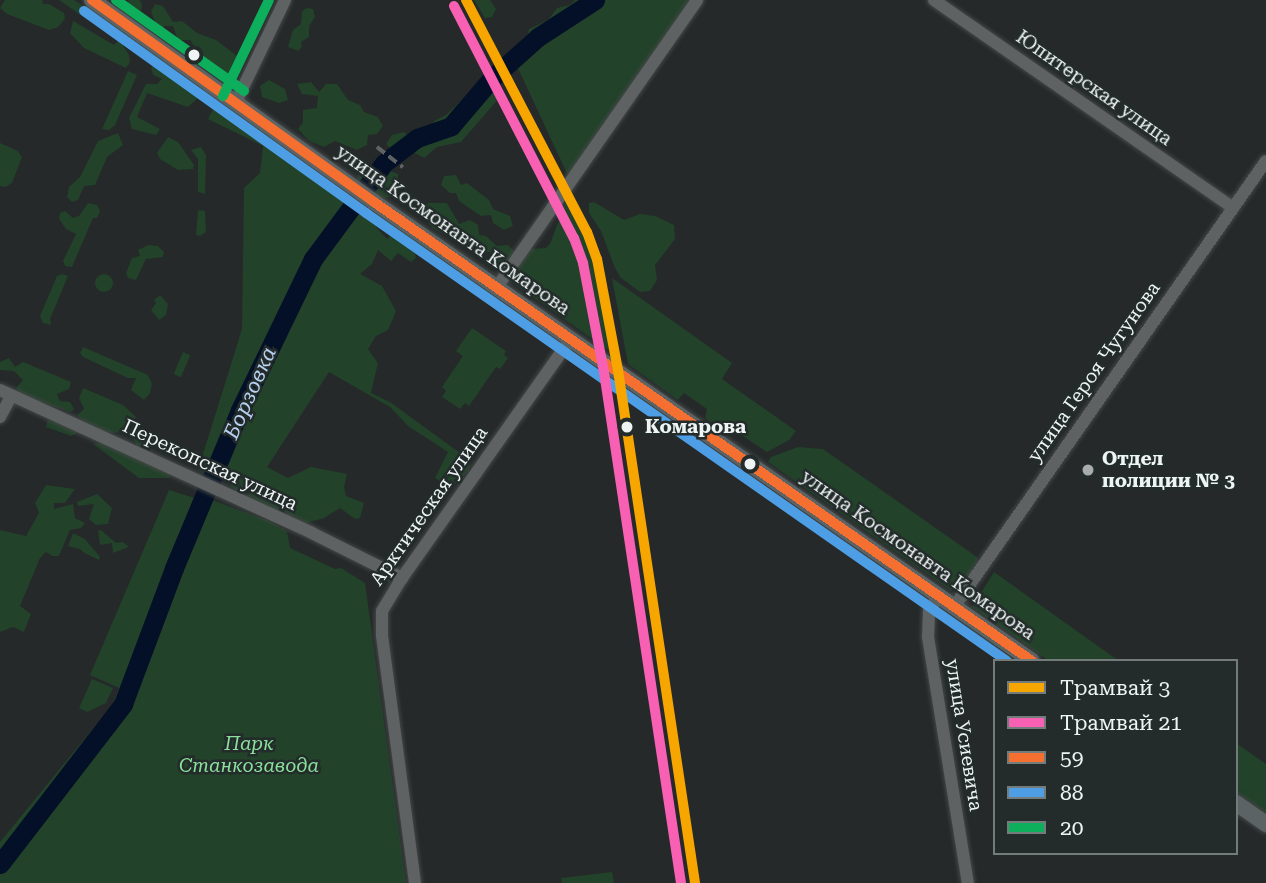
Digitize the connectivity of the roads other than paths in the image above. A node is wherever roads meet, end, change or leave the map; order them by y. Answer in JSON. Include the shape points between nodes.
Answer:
{"nodes":[{"id":1,"x":92,"y":0,"type":"edge"},
{"id":2,"x":285,"y":0,"type":"edge"},
{"id":3,"x":697,"y":0,"type":"edge"},
{"id":4,"x":934,"y":0,"type":"edge"},
{"id":5,"x":236,"y":102,"type":"junction"},
{"id":6,"x":1266,"y":161,"type":"edge"},
{"id":7,"x":1233,"y":208,"type":"junction"},
{"id":8,"x":497,"y":287,"type":"junction"},
{"id":9,"x":571,"y":338,"type":"junction"},
{"id":10,"x":5,"y":393,"type":"edge"},
{"id":11,"x":0,"y":416,"type":"edge"},
{"id":12,"x":402,"y":578,"type":"junction"},
{"id":13,"x":937,"y":596,"type":"junction"},
{"id":14,"x":954,"y":607,"type":"junction"},
{"id":15,"x":1029,"y":659,"type":"edge"},
{"id":16,"x":1238,"y":804,"type":"edge"},
{"id":17,"x":1266,"y":824,"type":"edge"},
{"id":18,"x":415,"y":883,"type":"edge"},
{"id":19,"x":968,"y":883,"type":"edge"}],
"edges":[{"from":1,"to":5,"type":"street","name":"улица Космонавта Комарова"},
{"from":2,"to":5,"type":"street"},
{"from":3,"to":8,"type":"street"},
{"from":4,"to":7,"type":"street","name":"Юпитерская улица"},
{"from":5,"to":8,"type":"street","name":"улица Космонавта Комарова"},
{"from":6,"to":7,"type":"street","name":"улица Героя Чугунова"},
{"from":7,"to":14,"type":"street","name":"улица Героя Чугунова"},
{"from":8,"to":9,"type":"street","name":"улица Космонавта Комарова"},
{"from":9,"to":12,"type":"street","name":"Арктическая улица"},
{"from":9,"to":13,"type":"street","name":"улица Космонавта Комарова"},
{"from":10,"to":11,"type":"street"},
{"from":10,"to":12,"type":"street","name":"Перекопская улица"},
{"from":12,"to":18,"type":"street","name":"Арктическая улица","via":[[386,601],[381,622]]},
{"from":13,"to":14,"type":"street","name":"улица Космонавта Комарова"},
{"from":13,"to":19,"type":"street","name":"улица Усиевича","via":[[929,611],[928,637]]},
{"from":14,"to":15,"type":"street","name":"улица Космонавта Комарова"},
{"from":16,"to":17,"type":"street"}]}
